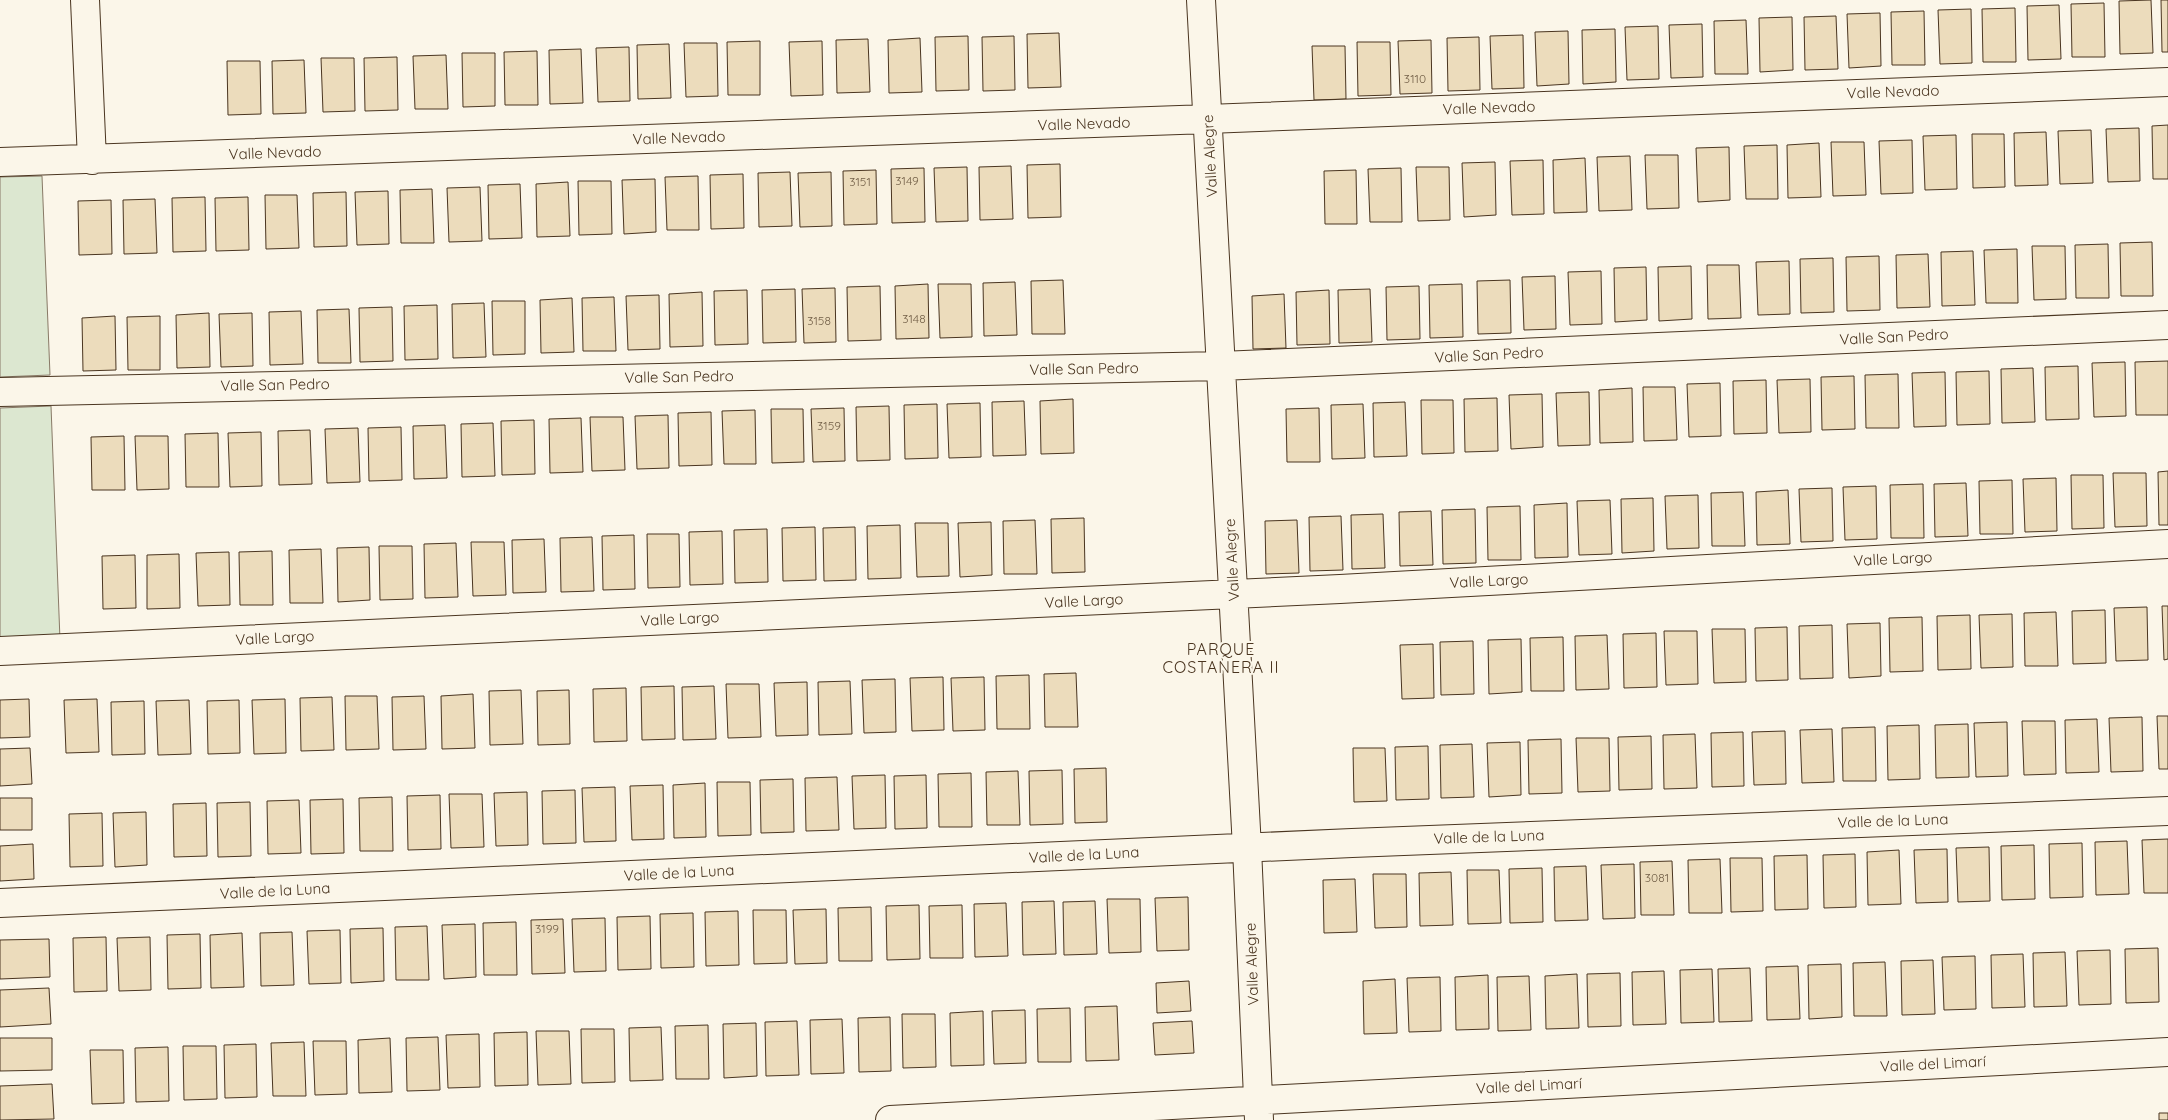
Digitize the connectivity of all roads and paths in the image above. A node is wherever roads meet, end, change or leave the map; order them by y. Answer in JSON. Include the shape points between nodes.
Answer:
{"nodes":[{"id":1,"x":85,"y":0,"type":"edge"},
{"id":2,"x":1201,"y":0,"type":"edge"},
{"id":3,"x":2168,"y":82,"type":"edge"},
{"id":4,"x":1208,"y":119,"type":"junction"},
{"id":5,"x":92,"y":160,"type":"junction"},
{"id":6,"x":0,"y":162,"type":"edge"},
{"id":7,"x":2168,"y":325,"type":"edge"},
{"id":8,"x":1221,"y":366,"type":"junction"},
{"id":9,"x":0,"y":392,"type":"edge"},
{"id":10,"x":2168,"y":544,"type":"edge"},
{"id":11,"x":1234,"y":594,"type":"junction"},
{"id":12,"x":0,"y":651,"type":"edge"},
{"id":13,"x":2168,"y":810,"type":"edge"},
{"id":14,"x":1247,"y":848,"type":"junction"},
{"id":15,"x":0,"y":903,"type":"edge"},
{"id":16,"x":2168,"y":1052,"type":"edge"},
{"id":17,"x":1258,"y":1110,"type":"edge"},
{"id":18,"x":890,"y":1120,"type":"edge"}],
"edges":[{"from":1,"to":5,"type":"street"},
{"from":2,"to":4,"type":"street","name":"Valle Alegre"},
{"from":3,"to":4,"type":"street","name":"Valle Nevado"},
{"from":4,"to":5,"type":"street","name":"Valle Nevado"},
{"from":4,"to":8,"type":"street","name":"Valle Alegre"},
{"from":5,"to":6,"type":"street","name":"Valle Nevado"},
{"from":7,"to":8,"type":"street","name":"Valle San Pedro"},
{"from":8,"to":9,"type":"street","name":"Valle San Pedro"},
{"from":8,"to":11,"type":"street","name":"Valle Alegre"},
{"from":10,"to":11,"type":"street","name":"Valle Largo"},
{"from":11,"to":12,"type":"street","name":"Valle Largo"},
{"from":11,"to":14,"type":"street","name":"Valle Alegre"},
{"from":13,"to":14,"type":"street","name":"Valle de la Luna"},
{"from":14,"to":15,"type":"street","name":"Valle de la Luna"},
{"from":14,"to":17,"type":"street","name":"Valle Alegre"},
{"from":16,"to":17,"type":"street","name":"Valle del Limarí"},
{"from":17,"to":18,"type":"street","name":"Valle del Limarí"}]}
